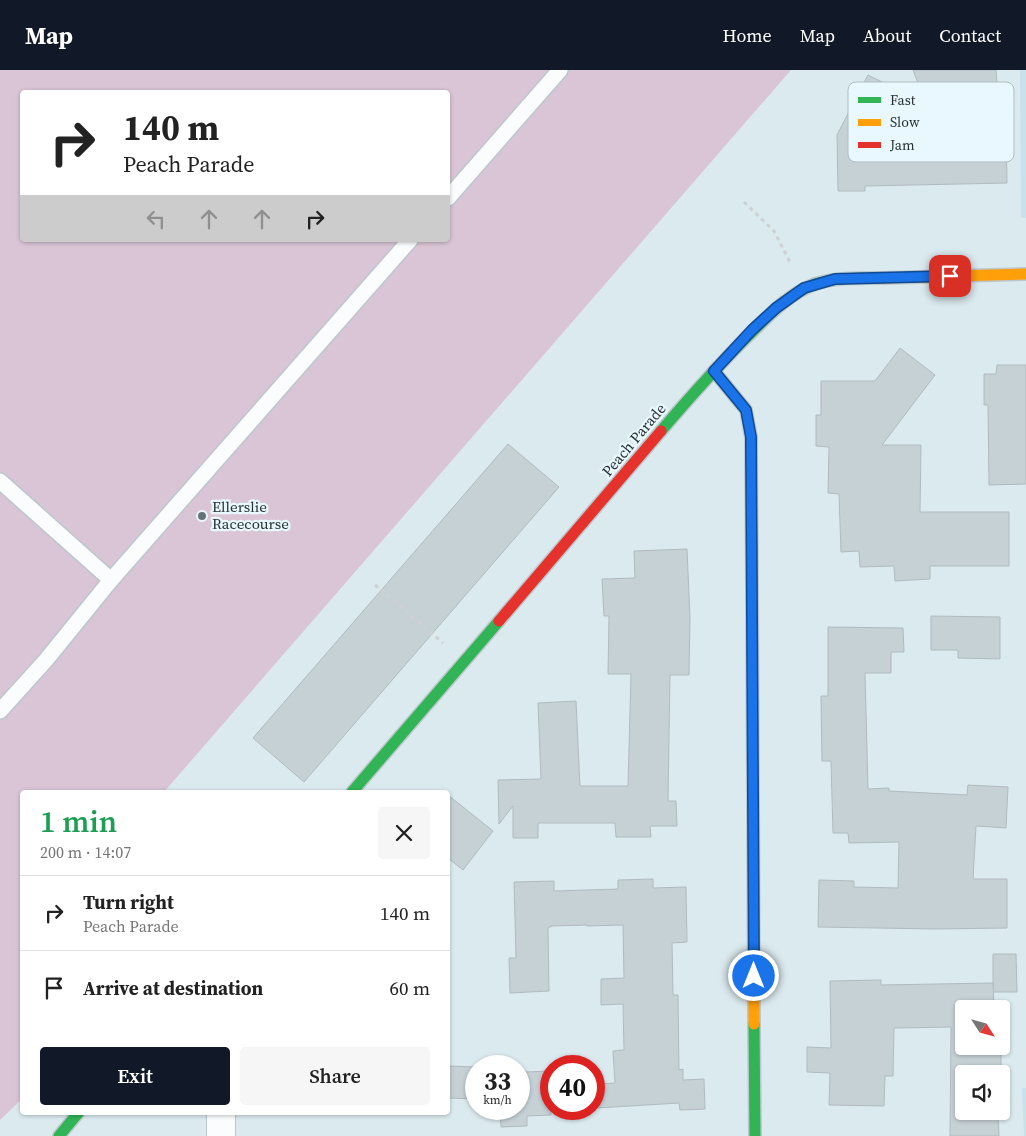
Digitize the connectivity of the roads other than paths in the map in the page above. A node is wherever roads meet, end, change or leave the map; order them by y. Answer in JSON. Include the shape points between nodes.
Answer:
{"nodes":[{"id":1,"x":560,"y":70,"type":"edge"},
{"id":2,"x":450,"y":196,"type":"edge"},
{"id":3,"x":408,"y":242,"type":"edge"},
{"id":4,"x":1026,"y":274,"type":"edge"},
{"id":5,"x":714,"y":371,"type":"junction"},
{"id":6,"x":0,"y":481,"type":"edge"},
{"id":7,"x":111,"y":580,"type":"junction"},
{"id":8,"x":0,"y":712,"type":"edge"},
{"id":9,"x":354,"y":790,"type":"edge"},
{"id":10,"x":76,"y":1115,"type":"edge"},
{"id":11,"x":221,"y":1115,"type":"edge"},
{"id":12,"x":59,"y":1136,"type":"edge"},
{"id":13,"x":221,"y":1136,"type":"edge"},
{"id":14,"x":755,"y":1136,"type":"edge"}],
"edges":[{"from":1,"to":2,"type":"lane"},
{"from":3,"to":7,"type":"lane"},
{"from":4,"to":5,"type":"main road","name":"Peach Parade","via":[[835,279],[804,288],[752,330]]},
{"from":5,"to":9,"type":"main road","name":"Peach Parade"},
{"from":5,"to":14,"type":"main road","via":[[746,410],[751,437]]},
{"from":6,"to":7,"type":"lane"},
{"from":7,"to":8,"type":"lane"},
{"from":10,"to":12,"type":"main road"},
{"from":11,"to":13,"type":"street"}]}
